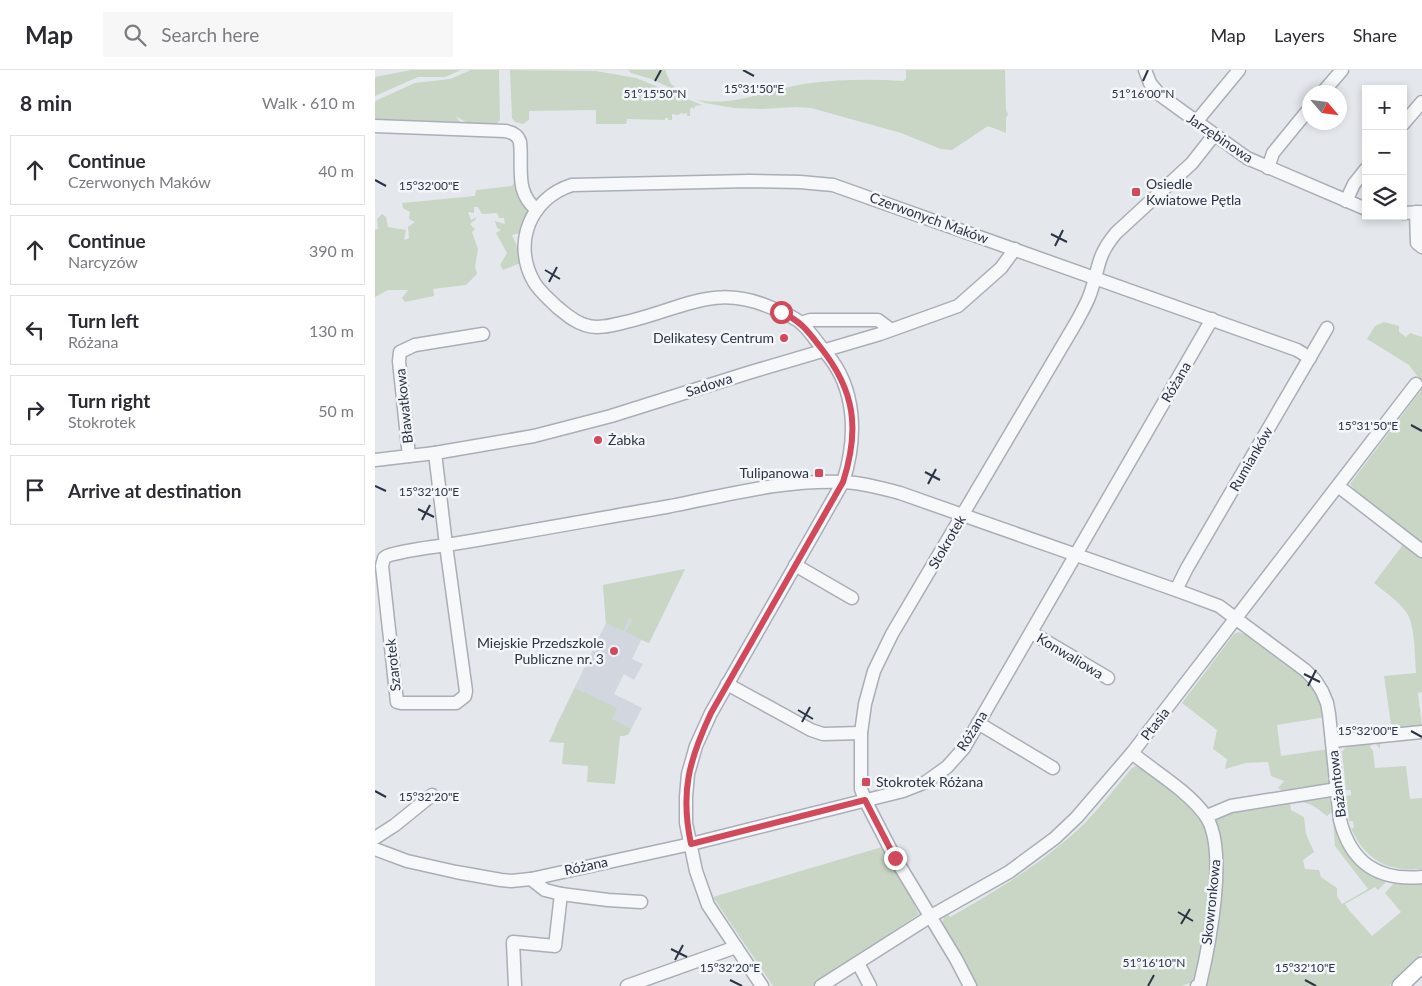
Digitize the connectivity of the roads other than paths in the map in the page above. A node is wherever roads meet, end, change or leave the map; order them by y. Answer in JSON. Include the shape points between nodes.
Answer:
{"nodes":[{"id":1,"x":1145,"y":70,"type":"edge"},
{"id":2,"x":1239,"y":70,"type":"edge"},
{"id":3,"x":1342,"y":70,"type":"edge"},
{"id":4,"x":1329,"y":85,"type":"edge"},
{"id":5,"x":1422,"y":102,"type":"edge"},
{"id":6,"x":1302,"y":118,"type":"edge"},
{"id":7,"x":1407,"y":119,"type":"edge"},
{"id":8,"x":1196,"y":122,"type":"junction"},
{"id":9,"x":375,"y":126,"type":"edge"},
{"id":10,"x":1214,"y":135,"type":"junction"},
{"id":11,"x":1268,"y":168,"type":"junction"},
{"id":12,"x":1362,"y":174,"type":"edge"},
{"id":13,"x":1346,"y":201,"type":"junction"},
{"id":14,"x":1362,"y":207,"type":"edge"},
{"id":15,"x":537,"y":210,"type":"junction"},
{"id":16,"x":1419,"y":212,"type":"edge"},
{"id":17,"x":1422,"y":247,"type":"edge"},
{"id":18,"x":1015,"y":249,"type":"junction"},
{"id":19,"x":1094,"y":278,"type":"junction"},
{"id":20,"x":1212,"y":319,"type":"junction"},
{"id":21,"x":801,"y":323,"type":"junction"},
{"id":22,"x":1327,"y":328,"type":"dead end"},
{"id":23,"x":890,"y":329,"type":"junction"},
{"id":24,"x":483,"y":334,"type":"dead end"},
{"id":25,"x":823,"y":350,"type":"junction"},
{"id":26,"x":1310,"y":358,"type":"junction"},
{"id":27,"x":1416,"y":384,"type":"dead end"},
{"id":28,"x":435,"y":453,"type":"junction"},
{"id":29,"x":409,"y":456,"type":"junction"},
{"id":30,"x":375,"y":460,"type":"edge"},
{"id":31,"x":843,"y":482,"type":"junction"},
{"id":32,"x":1338,"y":486,"type":"junction"},
{"id":33,"x":963,"y":515,"type":"junction"},
{"id":34,"x":446,"y":545,"type":"junction"},
{"id":35,"x":1422,"y":551,"type":"edge"},
{"id":36,"x":1077,"y":554,"type":"junction"},
{"id":37,"x":795,"y":565,"type":"junction"},
{"id":38,"x":1176,"y":590,"type":"junction"},
{"id":39,"x":852,"y":598,"type":"dead end"},
{"id":40,"x":1237,"y":618,"type":"junction"},
{"id":41,"x":1032,"y":633,"type":"junction"},
{"id":42,"x":1108,"y":678,"type":"dead end"},
{"id":43,"x":727,"y":684,"type":"junction"},
{"id":44,"x":978,"y":723,"type":"junction"},
{"id":45,"x":1422,"y":732,"type":"edge"},
{"id":46,"x":861,"y":733,"type":"junction"},
{"id":47,"x":1332,"y":742,"type":"junction"},
{"id":48,"x":1131,"y":754,"type":"junction"},
{"id":49,"x":1053,"y":768,"type":"dead end"},
{"id":50,"x":1337,"y":789,"type":"junction"},
{"id":51,"x":432,"y":795,"type":"dead end"},
{"id":52,"x":865,"y":800,"type":"junction"},
{"id":53,"x":1207,"y":816,"type":"junction"},
{"id":54,"x":375,"y":838,"type":"edge"},
{"id":55,"x":691,"y":844,"type":"junction"},
{"id":56,"x":375,"y":849,"type":"edge"},
{"id":57,"x":1422,"y":877,"type":"edge"},
{"id":58,"x":531,"y":879,"type":"junction"},
{"id":59,"x":561,"y":894,"type":"junction"},
{"id":60,"x":641,"y":902,"type":"dead end"},
{"id":61,"x":931,"y":916,"type":"junction"},
{"id":62,"x":736,"y":948,"type":"junction"},
{"id":63,"x":859,"y":963,"type":"junction"},
{"id":64,"x":1422,"y":965,"type":"edge"},
{"id":65,"x":515,"y":986,"type":"edge"},
{"id":66,"x":627,"y":986,"type":"edge"},
{"id":67,"x":762,"y":986,"type":"edge"},
{"id":68,"x":821,"y":986,"type":"edge"},
{"id":69,"x":871,"y":986,"type":"edge"},
{"id":70,"x":970,"y":986,"type":"edge"},
{"id":71,"x":1197,"y":986,"type":"edge"},
{"id":72,"x":1401,"y":986,"type":"edge"}],
"edges":[{"from":1,"to":8,"type":"street","name":"Jarzębinowa","via":[[1153,88]]},
{"from":2,"to":8,"type":"street"},
{"from":3,"to":4,"type":"street"},
{"from":5,"to":7,"type":"street"},
{"from":6,"to":11,"type":"street","via":[[1273,153]]},
{"from":8,"to":10,"type":"street","name":"Jarzębinowa"},
{"from":9,"to":15,"type":"street","via":[[512,133],[520,142],[523,193]]},
{"from":10,"to":11,"type":"street","name":"Jarzębinowa"},
{"from":10,"to":19,"type":"street","name":"Stokrotek","via":[[1191,163],[1105,246]]},
{"from":11,"to":13,"type":"street","name":"Jarzębinowa"},
{"from":12,"to":13,"type":"street"},
{"from":13,"to":14,"type":"street","name":"Jarzębinowa"},
{"from":15,"to":18,"type":"street","name":"Czerwonych Maków","via":[[556,192],[572,185],[813,182],[859,193]]},
{"from":15,"to":21,"type":"street","name":"Czerwonych Maków","via":[[528,225],[524,244],[530,273],[542,293],[574,320],[587,326],[621,323],[721,296],[758,303]]},
{"from":16,"to":17,"type":"street","via":[[1417,243]]},
{"from":18,"to":19,"type":"street","name":"Czerwonych Maków"},
{"from":18,"to":23,"type":"street","name":"Sadowa","via":[[1006,263],[958,306]]},
{"from":19,"to":20,"type":"street","name":"Czerwonych Maków"},
{"from":19,"to":33,"type":"street","name":"Stokrotek","via":[[1089,298],[1077,321]]},
{"from":20,"to":26,"type":"street","name":"Czerwonych Maków","via":[[1297,350]]},
{"from":20,"to":36,"type":"street","name":"Różana"},
{"from":21,"to":23,"type":"street","via":[[810,320],[878,320]]},
{"from":21,"to":25,"type":"street","name":"Czerwonych Maków"},
{"from":22,"to":26,"type":"street","name":"Rumianków"},
{"from":23,"to":25,"type":"street","name":"Sadowa"},
{"from":24,"to":29,"type":"street","name":"Bławatkowa","via":[[415,345],[401,352],[399,361]]},
{"from":25,"to":28,"type":"street","name":"Sadowa","via":[[611,416],[534,436]]},
{"from":25,"to":31,"type":"street","name":"Czerwonych Maków","via":[[837,368],[851,414],[853,434]]},
{"from":26,"to":38,"type":"street","name":"Rumianków"},
{"from":27,"to":32,"type":"street","name":"Ptasia"},
{"from":28,"to":29,"type":"street","name":"Sadowa"},
{"from":28,"to":34,"type":"street","name":"Szarotek"},
{"from":29,"to":30,"type":"street","name":"Sadowa"},
{"from":31,"to":33,"type":"street","via":[[885,489]]},
{"from":31,"to":34,"type":"street","via":[[795,483]]},
{"from":31,"to":37,"type":"street","name":"Czerwonych Maków"},
{"from":32,"to":35,"type":"street"},
{"from":32,"to":40,"type":"street","name":"Ptasia"},
{"from":33,"to":36,"type":"street"},
{"from":33,"to":46,"type":"street","name":"Stokrotek","via":[[874,671]]},
{"from":34,"to":34,"type":"street","name":"Szarotek","via":[[384,558],[397,702],[401,704],[456,703],[467,691]]},
{"from":36,"to":38,"type":"street"},
{"from":36,"to":41,"type":"street","name":"Różana"},
{"from":37,"to":39,"type":"street"},
{"from":37,"to":43,"type":"street","name":"Czerwonych Maków"},
{"from":38,"to":40,"type":"street","via":[[1219,606]]},
{"from":40,"to":47,"type":"street","name":"Bażantowa","via":[[1315,680],[1327,703]]},
{"from":40,"to":48,"type":"street","name":"Ptasia"},
{"from":41,"to":42,"type":"street","name":"Konwaliowa"},
{"from":41,"to":44,"type":"street","name":"Różana"},
{"from":43,"to":46,"type":"street","via":[[811,730],[823,734]]},
{"from":43,"to":55,"type":"street","name":"Czerwonych Maków","via":[[696,746],[688,774],[687,823]]},
{"from":44,"to":49,"type":"street"},
{"from":44,"to":52,"type":"street","name":"Różana","via":[[964,748],[927,782]]},
{"from":45,"to":47,"type":"street"},
{"from":46,"to":52,"type":"street","name":"Stokrotek","via":[[861,789]]},
{"from":47,"to":50,"type":"street","name":"Bażantowa"},
{"from":48,"to":53,"type":"street","name":"Skowronkowa","via":[[1189,797]]},
{"from":48,"to":61,"type":"street","name":"Ptasia","via":[[1055,838],[1009,872]]},
{"from":50,"to":53,"type":"street","via":[[1231,806]]},
{"from":50,"to":57,"type":"street","name":"Bażantowa","via":[[1344,835],[1363,862],[1395,877]]},
{"from":51,"to":54,"type":"street"},
{"from":52,"to":55,"type":"street","name":"Różana"},
{"from":52,"to":61,"type":"street","name":"Stokrotek","via":[[895,858]]},
{"from":53,"to":71,"type":"street","name":"Skowronkowa","via":[[1215,838],[1217,865],[1205,962]]},
{"from":55,"to":58,"type":"street","name":"Różana"},
{"from":55,"to":62,"type":"street","name":"Czerwonych Maków","via":[[708,905]]},
{"from":56,"to":58,"type":"street","name":"Różana","via":[[407,861],[456,872],[501,880]]},
{"from":58,"to":59,"type":"street","name":"Różana","via":[[545,890]]},
{"from":59,"to":60,"type":"street","name":"Różana"},
{"from":59,"to":65,"type":"street","name":"Różana","via":[[555,946],[513,942]]},
{"from":61,"to":63,"type":"street","name":"Ptasia"},
{"from":61,"to":70,"type":"street","name":"Stokrotek"},
{"from":62,"to":66,"type":"street"},
{"from":62,"to":67,"type":"street","name":"Czerwonych Maków"},
{"from":63,"to":68,"type":"street","name":"Ptasia"},
{"from":63,"to":69,"type":"street"},
{"from":64,"to":72,"type":"main road"}]}
